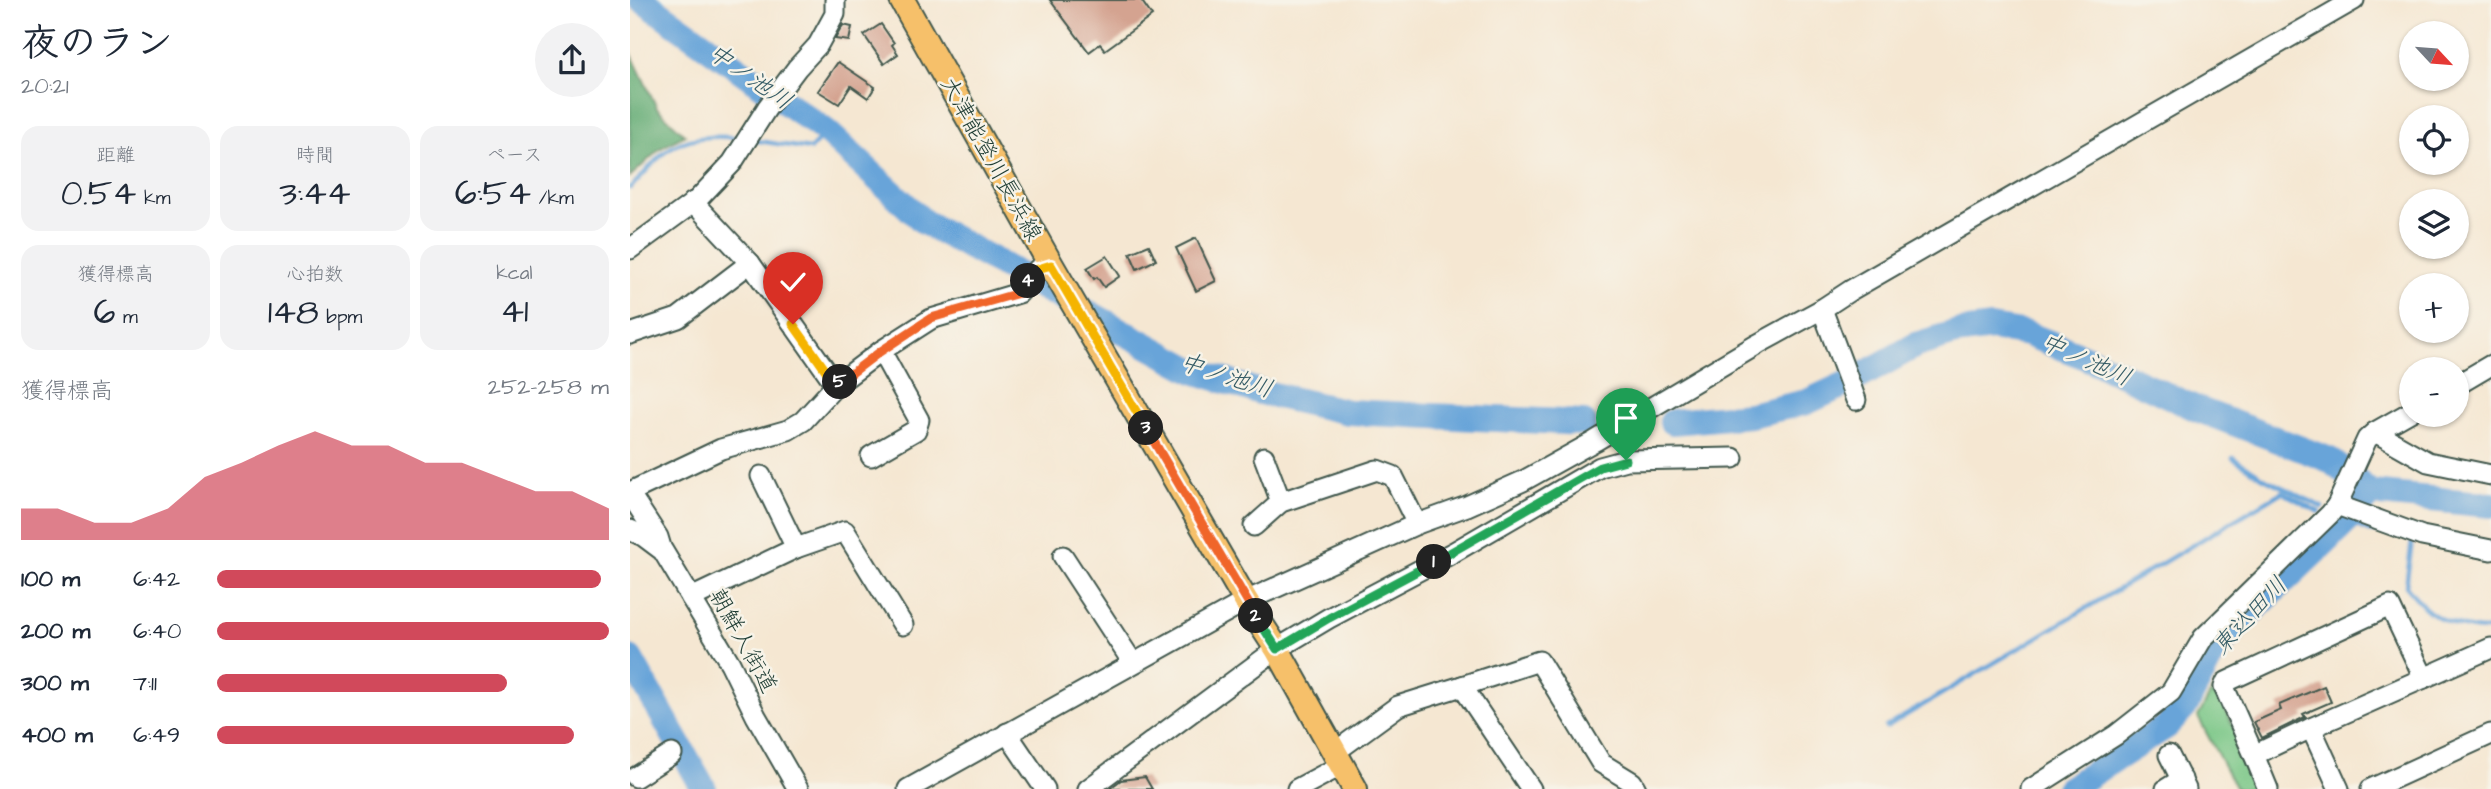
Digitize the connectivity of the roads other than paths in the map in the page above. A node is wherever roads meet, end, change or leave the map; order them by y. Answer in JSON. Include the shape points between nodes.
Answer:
{"nodes":[{"id":1,"x":835,"y":0,"type":"edge"},
{"id":2,"x":902,"y":0,"type":"edge"},
{"id":3,"x":2354,"y":0,"type":"edge"},
{"id":4,"x":693,"y":202,"type":"junction"},
{"id":5,"x":630,"y":249,"type":"edge"},
{"id":6,"x":750,"y":263,"type":"junction"},
{"id":7,"x":1049,"y":270,"type":"junction"},
{"id":8,"x":1822,"y":309,"type":"junction"},
{"id":9,"x":630,"y":334,"type":"edge"},
{"id":10,"x":881,"y":351,"type":"junction"},
{"id":11,"x":2491,"y":365,"type":"edge"},
{"id":12,"x":2469,"y":377,"type":"edge"},
{"id":13,"x":836,"y":385,"type":"junction"},
{"id":14,"x":1856,"y":400,"type":"dead end"},
{"id":15,"x":2399,"y":419,"type":"edge"},
{"id":16,"x":2371,"y":436,"type":"junction"},
{"id":17,"x":871,"y":456,"type":"dead end"},
{"id":18,"x":1264,"y":457,"type":"dead end"},
{"id":19,"x":1734,"y":458,"type":"dead end"},
{"id":20,"x":2491,"y":475,"type":"edge"},
{"id":21,"x":761,"y":476,"type":"dead end"},
{"id":22,"x":630,"y":493,"type":"edge"},
{"id":23,"x":1281,"y":502,"type":"junction"},
{"id":24,"x":2347,"y":507,"type":"junction"},
{"id":25,"x":1417,"y":524,"type":"junction"},
{"id":26,"x":1254,"y":526,"type":"dead end"},
{"id":27,"x":630,"y":530,"type":"edge"},
{"id":28,"x":796,"y":548,"type":"junction"},
{"id":29,"x":2491,"y":550,"type":"edge"},
{"id":30,"x":663,"y":551,"type":"junction"},
{"id":31,"x":1063,"y":556,"type":"dead end"},
{"id":32,"x":691,"y":598,"type":"junction"},
{"id":33,"x":1246,"y":601,"type":"junction"},
{"id":34,"x":904,"y":625,"type":"dead end"},
{"id":35,"x":2491,"y":648,"type":"edge"},
{"id":36,"x":1277,"y":649,"type":"junction"},
{"id":37,"x":1133,"y":663,"type":"junction"},
{"id":38,"x":2424,"y":678,"type":"junction"},
{"id":39,"x":1462,"y":686,"type":"junction"},
{"id":40,"x":2311,"y":728,"type":"junction"},
{"id":41,"x":1007,"y":733,"type":"junction"},
{"id":42,"x":2491,"y":734,"type":"edge"},
{"id":43,"x":672,"y":754,"type":"dead end"},
{"id":44,"x":2169,"y":755,"type":"dead end"},
{"id":45,"x":2254,"y":755,"type":"junction"},
{"id":46,"x":1339,"y":759,"type":"junction"},
{"id":47,"x":632,"y":775,"type":"edge"},
{"id":48,"x":2178,"y":786,"type":"edge"},
{"id":49,"x":798,"y":789,"type":"edge"},
{"id":50,"x":908,"y":789,"type":"edge"},
{"id":51,"x":1045,"y":789,"type":"edge"},
{"id":52,"x":1088,"y":789,"type":"edge"},
{"id":53,"x":1297,"y":789,"type":"edge"},
{"id":54,"x":1355,"y":789,"type":"edge"},
{"id":55,"x":1531,"y":789,"type":"edge"},
{"id":56,"x":1636,"y":789,"type":"edge"},
{"id":57,"x":2031,"y":789,"type":"edge"},
{"id":58,"x":2269,"y":789,"type":"edge"},
{"id":59,"x":2339,"y":789,"type":"edge"},
{"id":60,"x":2371,"y":789,"type":"edge"}],
"edges":[{"from":1,"to":4,"type":"street","via":[[835,13],[818,45],[767,108],[732,163]]},
{"from":2,"to":7,"type":"main road","name":"大津能登川長浜線"},
{"from":3,"to":8,"type":"street"},
{"from":4,"to":5,"type":"street"},
{"from":4,"to":6,"type":"street"},
{"from":6,"to":9,"type":"street","via":[[678,318]]},
{"from":6,"to":13,"type":"street"},
{"from":7,"to":10,"type":"street","via":[[1019,293],[931,318]]},
{"from":7,"to":33,"type":"main road","name":"大津能登川長浜線","via":[[1102,352]]},
{"from":8,"to":14,"type":"street"},
{"from":8,"to":25,"type":"street","via":[[1523,481]]},
{"from":10,"to":13,"type":"street"},
{"from":10,"to":17,"type":"street","via":[[919,420],[915,430]]},
{"from":11,"to":12,"type":"street"},
{"from":13,"to":22,"type":"street","via":[[803,421],[788,430],[721,449]]},
{"from":15,"to":16,"type":"street"},
{"from":16,"to":20,"type":"street","via":[[2428,462]]},
{"from":16,"to":24,"type":"street"},
{"from":18,"to":23,"type":"street"},
{"from":19,"to":36,"type":"street","via":[[1626,460],[1600,467]]},
{"from":21,"to":28,"type":"street"},
{"from":22,"to":30,"type":"street"},
{"from":23,"to":25,"type":"street","via":[[1377,470],[1394,476]]},
{"from":23,"to":26,"type":"street"},
{"from":24,"to":29,"type":"street","via":[[2422,536]]},
{"from":24,"to":57,"type":"street","via":[[2203,638],[2171,692]]},
{"from":25,"to":33,"type":"street"},
{"from":27,"to":30,"type":"street","name":"朝鮮人街道"},
{"from":28,"to":32,"type":"street"},
{"from":28,"to":34,"type":"street","via":[[845,531]]},
{"from":30,"to":32,"type":"street","name":"朝鮮人街道"},
{"from":31,"to":37,"type":"street"},
{"from":32,"to":49,"type":"street","name":"朝鮮人街道"},
{"from":33,"to":36,"type":"main road","name":"大津能登川長浜線"},
{"from":33,"to":37,"type":"street"},
{"from":35,"to":38,"type":"street"},
{"from":36,"to":46,"type":"main road","name":"大津能登川長浜線"},
{"from":36,"to":52,"type":"street"},
{"from":37,"to":41,"type":"street"},
{"from":38,"to":40,"type":"street"},
{"from":38,"to":45,"type":"street","via":[[2390,606],[2226,682],[2224,687]]},
{"from":39,"to":46,"type":"street","via":[[1398,706]]},
{"from":39,"to":55,"type":"street"},
{"from":39,"to":56,"type":"street","via":[[1539,661],[1601,763]]},
{"from":40,"to":45,"type":"street"},
{"from":40,"to":59,"type":"street"},
{"from":41,"to":50,"type":"street"},
{"from":41,"to":51,"type":"street"},
{"from":42,"to":60,"type":"street"},
{"from":43,"to":47,"type":"street"},
{"from":44,"to":48,"type":"street"},
{"from":45,"to":58,"type":"street"},
{"from":46,"to":53,"type":"street"},
{"from":46,"to":54,"type":"main road","name":"大津能登川長浜線"}]}
